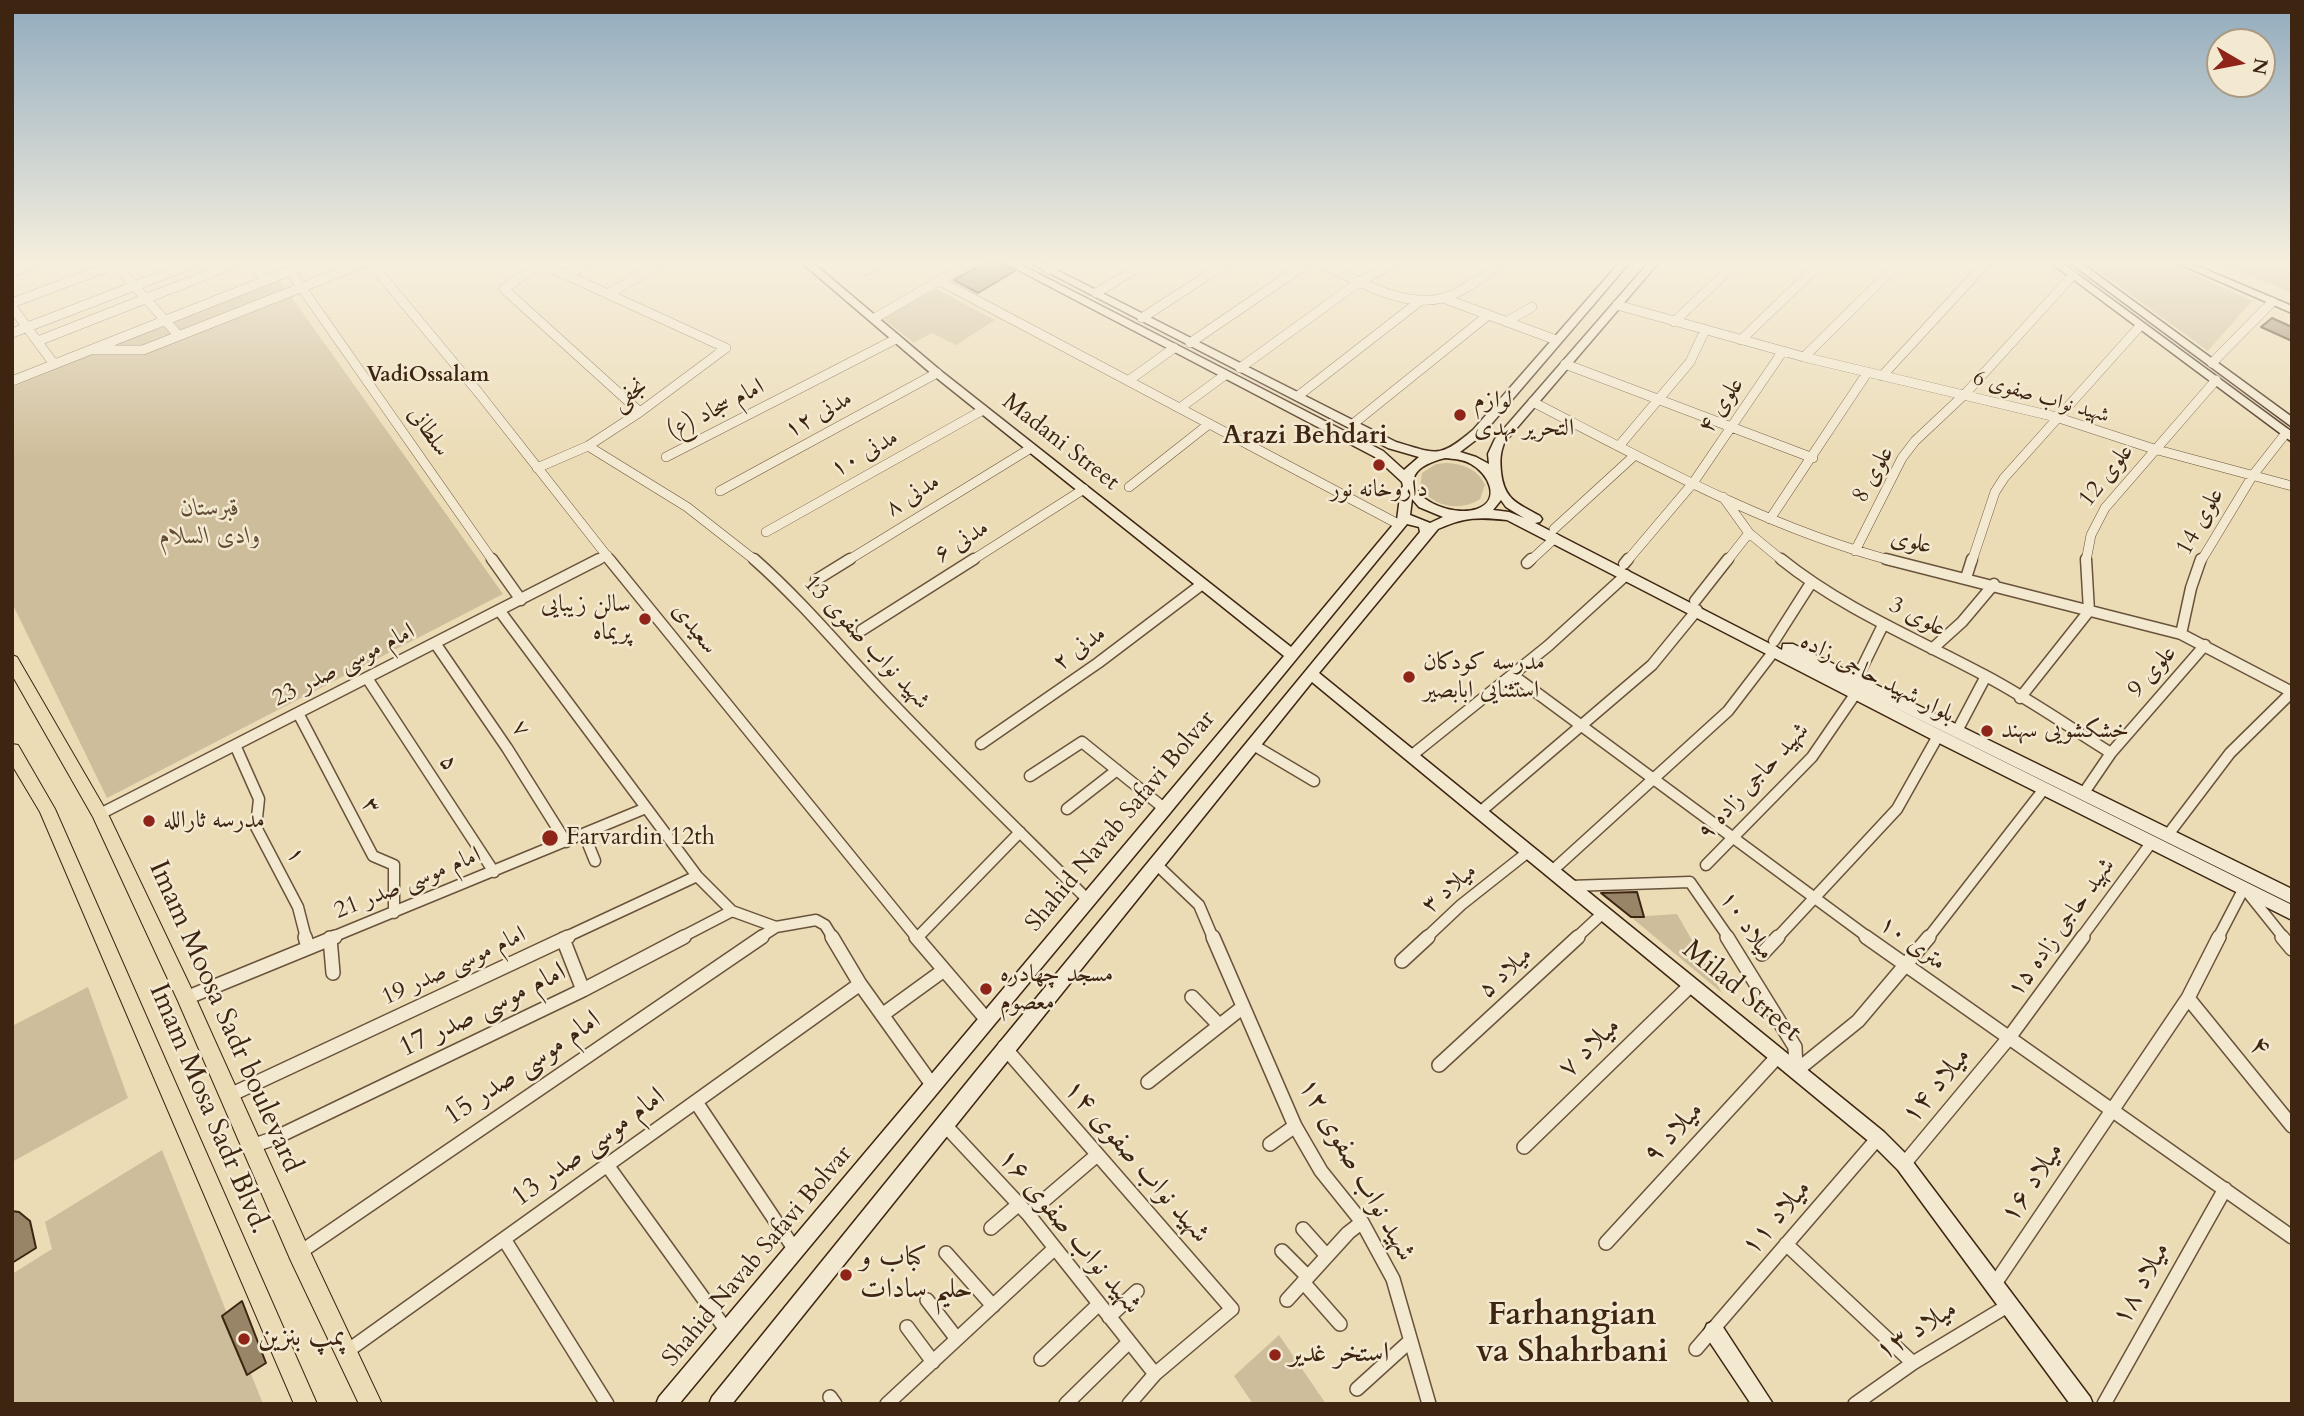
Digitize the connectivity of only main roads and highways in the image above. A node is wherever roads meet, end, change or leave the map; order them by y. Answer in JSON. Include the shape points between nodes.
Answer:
{"nodes":[{"id":1,"x":885,"y":328,"type":"edge"},
{"id":2,"x":1136,"y":328,"type":"edge"},
{"id":3,"x":1161,"y":328,"type":"edge"},
{"id":4,"x":1566,"y":328,"type":"edge"},
{"id":5,"x":1596,"y":328,"type":"edge"},
{"id":6,"x":2143,"y":328,"type":"edge"},
{"id":7,"x":2164,"y":328,"type":"edge"},
{"id":8,"x":2290,"y":431,"type":"edge"},
{"id":9,"x":1476,"y":433,"type":"junction"},
{"id":10,"x":1499,"y":442,"type":"junction"},
{"id":11,"x":1392,"y":445,"type":"junction"},
{"id":12,"x":1379,"y":454,"type":"junction"},
{"id":13,"x":1445,"y":454,"type":"junction"},
{"id":14,"x":1430,"y":456,"type":"junction"},
{"id":15,"x":1406,"y":484,"type":"junction"},
{"id":16,"x":1497,"y":484,"type":"junction"},
{"id":17,"x":1477,"y":513,"type":"junction"},
{"id":18,"x":1460,"y":514,"type":"junction"},
{"id":19,"x":1401,"y":523,"type":"junction"},
{"id":20,"x":1426,"y":533,"type":"junction"},
{"id":21,"x":1555,"y":533,"type":"junction"},
{"id":22,"x":1291,"y":654,"type":"junction"},
{"id":23,"x":12,"y":661,"type":"edge"},
{"id":24,"x":1311,"y":674,"type":"junction"},
{"id":25,"x":1856,"y":686,"type":"junction"},
{"id":26,"x":12,"y":750,"type":"edge"},
{"id":27,"x":2289,"y":899,"type":"edge"},
{"id":28,"x":1714,"y":1331,"type":"road end"},
{"id":29,"x":306,"y":1404,"type":"edge"},
{"id":30,"x":371,"y":1404,"type":"edge"},
{"id":31,"x":666,"y":1404,"type":"edge"},
{"id":32,"x":719,"y":1404,"type":"edge"},
{"id":33,"x":1763,"y":1404,"type":"edge"},
{"id":34,"x":2083,"y":1404,"type":"edge"}],
"edges":[{"from":1,"to":22,"type":"main road","name":"Madani Street"},
{"from":2,"to":12,"type":"main road"},
{"from":3,"to":11,"type":"main road"},
{"from":4,"to":9,"type":"main road"},
{"from":5,"to":10,"type":"main road"},
{"from":6,"to":8,"type":"main road"},
{"from":7,"to":8,"type":"main road"},
{"from":9,"to":10,"type":"main road","via":[[1482,443]]},
{"from":9,"to":13,"type":"main road"},
{"from":10,"to":16,"type":"main road","via":[[1494,454]]},
{"from":11,"to":12,"type":"main road","via":[[1392,453]]},
{"from":11,"to":14,"type":"main road"},
{"from":12,"to":15,"type":"main road"},
{"from":13,"to":14,"type":"main road"},
{"from":13,"to":16,"type":"main road","via":[[1476,461]]},
{"from":14,"to":15,"type":"main road","via":[[1409,469]]},
{"from":15,"to":18,"type":"main road","via":[[1427,508]]},
{"from":15,"to":19,"type":"main road"},
{"from":16,"to":17,"type":"main road","via":[[1496,499]]},
{"from":16,"to":21,"type":"main road","name":"بلوار شهید حاجی زاده","via":[[1510,504]]},
{"from":17,"to":18,"type":"main road"},
{"from":17,"to":21,"type":"main road","name":"بلوار شهید حاجی زاده","via":[[1509,516]]},
{"from":18,"to":20,"type":"main road"},
{"from":19,"to":20,"type":"main road","via":[[1420,521]]},
{"from":19,"to":22,"type":"main road","name":"Shahid Navab Safavi Bolvar"},
{"from":20,"to":24,"type":"main road"},
{"from":21,"to":25,"type":"main road","name":"بلوار شهید حاجی زاده"},
{"from":22,"to":31,"type":"main road","name":"Shahid Navab Safavi Bolvar"},
{"from":23,"to":30,"type":"main road","name":"Imam Moosa Sadr boulevard","via":[[100,814]]},
{"from":24,"to":32,"type":"main road","via":[[1004,1047]]},
{"from":24,"to":34,"type":"main road","name":"Milad Street","via":[[1878,1138],[1904,1164]]},
{"from":25,"to":27,"type":"main road","name":"بلوار شهید حاجی زاده","via":[[1957,731]]},
{"from":25,"to":27,"type":"main road","name":"بلوار شهید حاجی زاده","via":[[1938,736],[2244,888]]},
{"from":26,"to":29,"type":"main road","via":[[47,809]]},
{"from":28,"to":33,"type":"main road"}]}
